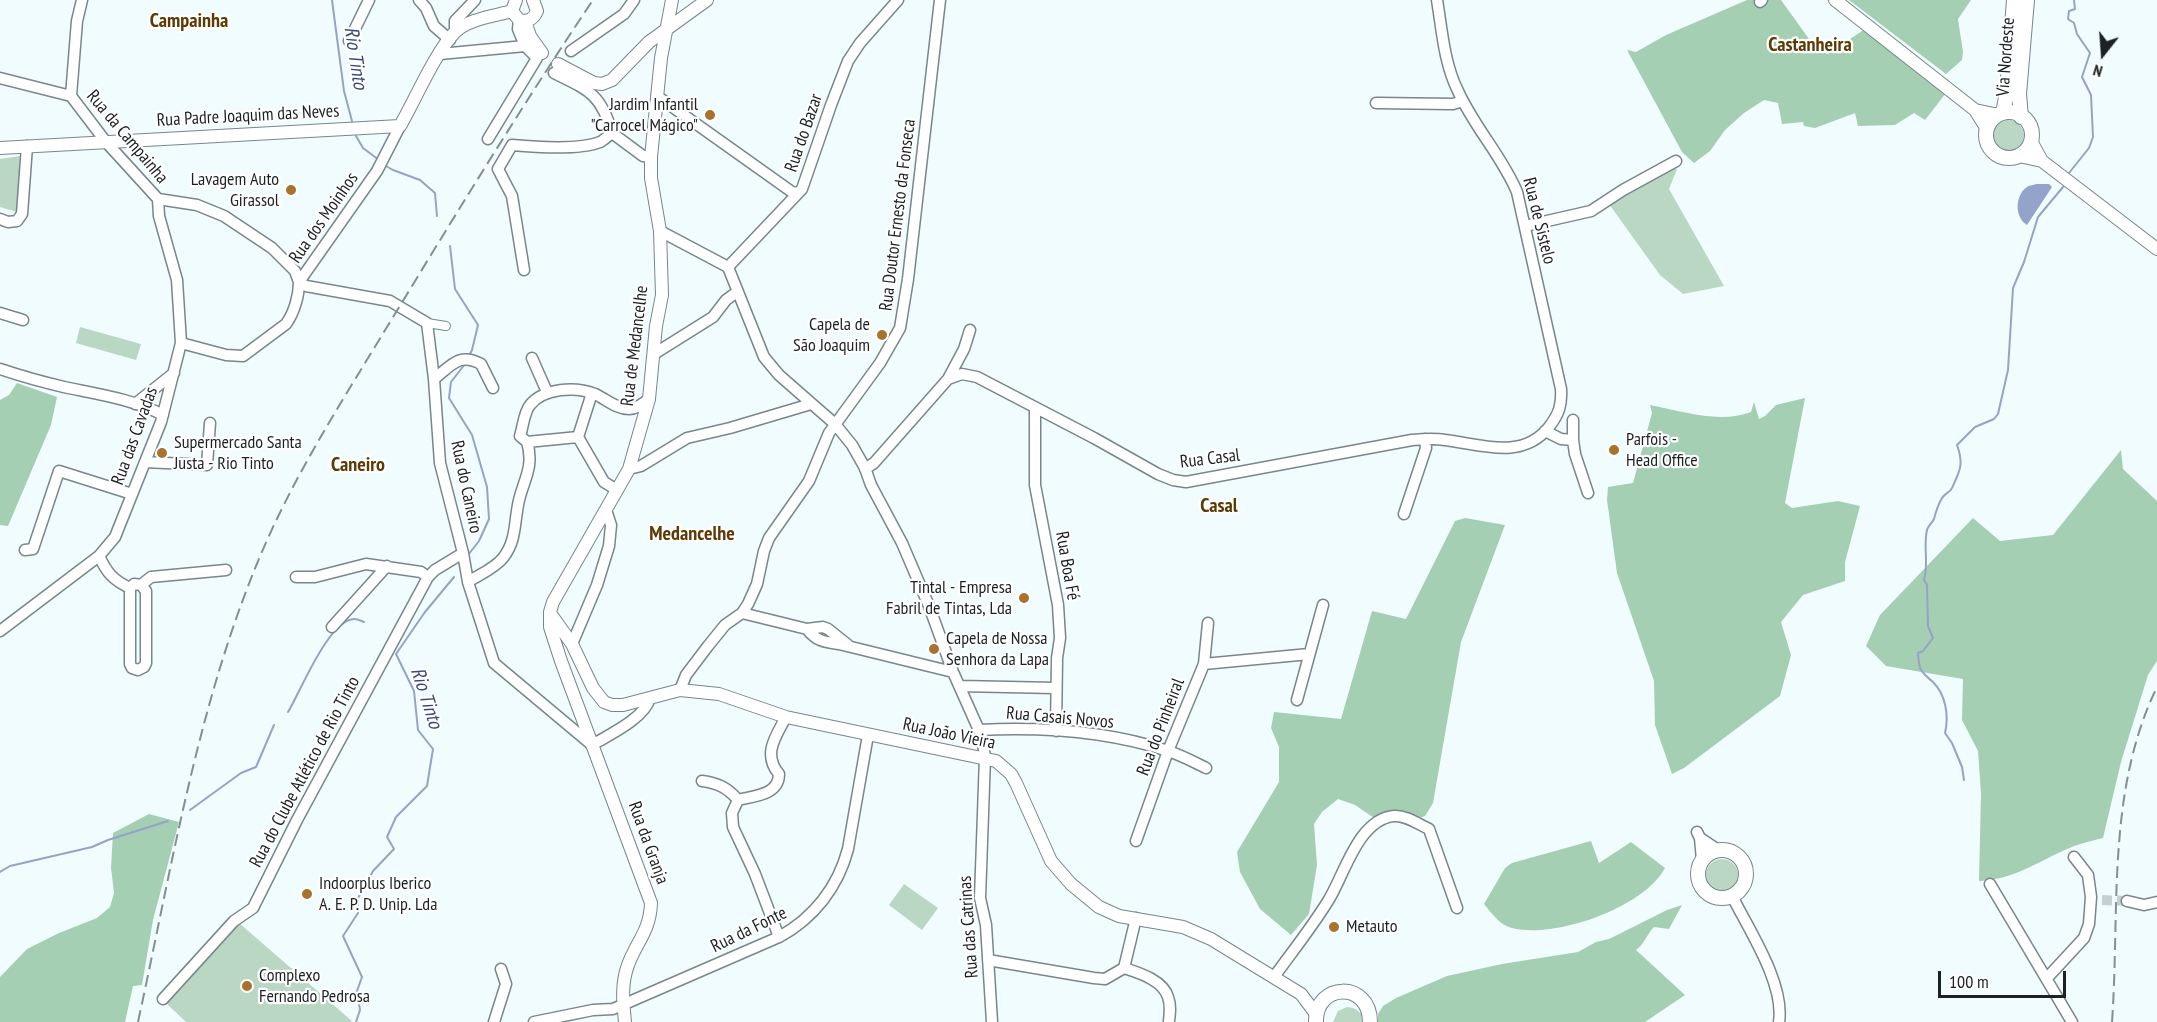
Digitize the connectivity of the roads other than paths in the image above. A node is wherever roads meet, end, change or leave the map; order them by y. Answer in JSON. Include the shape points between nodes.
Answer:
{"nodes":[{"id":1,"x":82,"y":0,"type":"edge"},
{"id":2,"x":369,"y":0,"type":"edge"},
{"id":3,"x":419,"y":0,"type":"edge"},
{"id":4,"x":475,"y":0,"type":"edge"},
{"id":5,"x":533,"y":0,"type":"edge"},
{"id":6,"x":634,"y":0,"type":"edge"},
{"id":7,"x":672,"y":0,"type":"edge"},
{"id":8,"x":707,"y":0,"type":"edge"},
{"id":9,"x":898,"y":0,"type":"edge"},
{"id":10,"x":940,"y":0,"type":"edge"},
{"id":11,"x":1437,"y":0,"type":"edge"},
{"id":12,"x":1834,"y":0,"type":"edge"},
{"id":13,"x":2014,"y":0,"type":"edge"},
{"id":14,"x":2027,"y":0,"type":"edge"},
{"id":15,"x":518,"y":13,"type":"edge"},
{"id":16,"x":666,"y":30,"type":"junction"},
{"id":17,"x":453,"y":36,"type":"junction"},
{"id":18,"x":349,"y":41,"type":"dead end"},
{"id":19,"x":525,"y":46,"type":"junction"},
{"id":20,"x":571,"y":51,"type":"dead end"},
{"id":21,"x":542,"y":53,"type":"dead end"},
{"id":22,"x":440,"y":54,"type":"junction"},
{"id":23,"x":556,"y":69,"type":"joint"},
{"id":24,"x":0,"y":78,"type":"edge"},
{"id":25,"x":71,"y":96,"type":"junction"},
{"id":26,"x":657,"y":96,"type":"junction"},
{"id":27,"x":1463,"y":101,"type":"junction"},
{"id":28,"x":1376,"y":103,"type":"dead end"},
{"id":29,"x":1975,"y":110,"type":"junction"},
{"id":30,"x":2001,"y":114,"type":"junction"},
{"id":31,"x":2022,"y":117,"type":"junction"},
{"id":32,"x":400,"y":126,"type":"junction"},
{"id":33,"x":1987,"y":129,"type":"junction"},
{"id":34,"x":612,"y":133,"type":"junction"},
{"id":35,"x":488,"y":140,"type":"dead end"},
{"id":36,"x":2031,"y":141,"type":"junction"},
{"id":37,"x":106,"y":142,"type":"junction"},
{"id":38,"x":27,"y":146,"type":"junction"},
{"id":39,"x":0,"y":148,"type":"edge"},
{"id":40,"x":2019,"y":156,"type":"junction"},
{"id":41,"x":651,"y":157,"type":"junction"},
{"id":42,"x":1676,"y":161,"type":"dead end"},
{"id":43,"x":2042,"y":161,"type":"junction"},
{"id":44,"x":797,"y":193,"type":"junction"},
{"id":45,"x":158,"y":199,"type":"junction"},
{"id":46,"x":0,"y":219,"type":"edge"},
{"id":47,"x":1525,"y":226,"type":"junction"},
{"id":48,"x":660,"y":231,"type":"junction"},
{"id":49,"x":2157,"y":249,"type":"edge"},
{"id":50,"x":728,"y":267,"type":"junction"},
{"id":51,"x":524,"y":270,"type":"dead end"},
{"id":52,"x":299,"y":282,"type":"junction"},
{"id":53,"x":737,"y":292,"type":"junction"},
{"id":54,"x":0,"y":313,"type":"edge"},
{"id":55,"x":23,"y":320,"type":"dead end"},
{"id":56,"x":428,"y":323,"type":"junction"},
{"id":57,"x":446,"y":326,"type":"dead end"},
{"id":58,"x":970,"y":330,"type":"dead end"},
{"id":59,"x":182,"y":343,"type":"junction"},
{"id":60,"x":654,"y":354,"type":"junction"},
{"id":61,"x":532,"y":358,"type":"dead end"},
{"id":62,"x":0,"y":369,"type":"edge"},
{"id":63,"x":175,"y":373,"type":"junction"},
{"id":64,"x":435,"y":379,"type":"junction"},
{"id":65,"x":948,"y":379,"type":"junction"},
{"id":66,"x":493,"y":388,"type":"dead end"},
{"id":67,"x":547,"y":392,"type":"junction"},
{"id":68,"x":592,"y":393,"type":"junction"},
{"id":69,"x":649,"y":399,"type":"junction"},
{"id":70,"x":135,"y":404,"type":"junction"},
{"id":71,"x":811,"y":404,"type":"junction"},
{"id":72,"x":1035,"y":407,"type":"junction"},
{"id":73,"x":164,"y":415,"type":"junction"},
{"id":74,"x":1573,"y":420,"type":"dead end"},
{"id":75,"x":210,"y":423,"type":"dead end"},
{"id":76,"x":835,"y":424,"type":"junction"},
{"id":77,"x":1545,"y":431,"type":"junction"},
{"id":78,"x":578,"y":437,"type":"junction"},
{"id":79,"x":1425,"y":439,"type":"junction"},
{"id":80,"x":1573,"y":440,"type":"junction"},
{"id":81,"x":527,"y":442,"type":"junction"},
{"id":82,"x":145,"y":462,"type":"junction"},
{"id":83,"x":629,"y":469,"type":"junction"},
{"id":84,"x":865,"y":469,"type":"junction"},
{"id":85,"x":617,"y":490,"type":"junction"},
{"id":86,"x":1588,"y":493,"type":"dead end"},
{"id":87,"x":132,"y":494,"type":"junction"},
{"id":88,"x":606,"y":510,"type":"junction"},
{"id":89,"x":1404,"y":514,"type":"dead end"},
{"id":90,"x":25,"y":550,"type":"dead end"},
{"id":91,"x":464,"y":553,"type":"junction"},
{"id":92,"x":99,"y":556,"type":"junction"},
{"id":93,"x":387,"y":566,"type":"junction"},
{"id":94,"x":226,"y":570,"type":"dead end"},
{"id":95,"x":296,"y":577,"type":"dead end"},
{"id":96,"x":428,"y":577,"type":"junction"},
{"id":97,"x":468,"y":582,"type":"junction"},
{"id":98,"x":141,"y":585,"type":"junction"},
{"id":99,"x":130,"y":588,"type":"junction"},
{"id":100,"x":1323,"y":605,"type":"dead end"},
{"id":101,"x":550,"y":612,"type":"junction"},
{"id":102,"x":742,"y":613,"type":"junction"},
{"id":103,"x":1208,"y":623,"type":"dead end"},
{"id":104,"x":332,"y":627,"type":"dead end"},
{"id":105,"x":0,"y":632,"type":"edge"},
{"id":106,"x":572,"y":644,"type":"junction"},
{"id":107,"x":1309,"y":654,"type":"junction"},
{"id":108,"x":1204,"y":664,"type":"junction"},
{"id":109,"x":953,"y":672,"type":"junction"},
{"id":110,"x":960,"y":686,"type":"junction"},
{"id":111,"x":1055,"y":688,"type":"junction"},
{"id":112,"x":680,"y":690,"type":"junction"},
{"id":113,"x":650,"y":698,"type":"junction"},
{"id":114,"x":1297,"y":700,"type":"dead end"},
{"id":115,"x":786,"y":717,"type":"junction"},
{"id":116,"x":979,"y":730,"type":"junction"},
{"id":117,"x":1056,"y":731,"type":"junction"},
{"id":118,"x":868,"y":735,"type":"junction"},
{"id":119,"x":592,"y":745,"type":"junction"},
{"id":120,"x":1168,"y":751,"type":"junction"},
{"id":121,"x":986,"y":758,"type":"junction"},
{"id":122,"x":1206,"y":768,"type":"dead end"},
{"id":123,"x":702,"y":780,"type":"dead end"},
{"id":124,"x":738,"y":800,"type":"junction"},
{"id":125,"x":1136,"y":841,"type":"dead end"},
{"id":126,"x":1718,"y":850,"type":"junction"},
{"id":127,"x":2074,"y":857,"type":"dead end"},
{"id":128,"x":1702,"y":860,"type":"junction"},
{"id":129,"x":1990,"y":884,"type":"dead end"},
{"id":130,"x":1732,"y":896,"type":"junction"},
{"id":131,"x":2127,"y":902,"type":"tunnel mouth"},
{"id":132,"x":2157,"y":902,"type":"edge"},
{"id":133,"x":1457,"y":908,"type":"dead end"},
{"id":134,"x":1136,"y":918,"type":"junction"},
{"id":135,"x":779,"y":937,"type":"junction"},
{"id":136,"x":988,"y":960,"type":"junction"},
{"id":137,"x":1124,"y":968,"type":"junction"},
{"id":138,"x":501,"y":969,"type":"dead end"},
{"id":139,"x":1274,"y":977,"type":"junction"},
{"id":140,"x":2047,"y":978,"type":"junction"},
{"id":141,"x":1301,"y":994,"type":"junction"},
{"id":142,"x":1327,"y":996,"type":"junction"},
{"id":143,"x":163,"y":999,"type":"dead end"},
{"id":144,"x":623,"y":1004,"type":"junction"},
{"id":145,"x":1316,"y":1018,"type":"edge"},
{"id":146,"x":1169,"y":1021,"type":"edge"},
{"id":147,"x":494,"y":1022,"type":"edge"},
{"id":148,"x":534,"y":1022,"type":"edge"},
{"id":149,"x":625,"y":1022,"type":"edge"},
{"id":150,"x":992,"y":1022,"type":"edge"},
{"id":151,"x":1370,"y":1022,"type":"edge"},
{"id":152,"x":1779,"y":1022,"type":"edge"},
{"id":153,"x":2072,"y":1022,"type":"edge"}],
"edges":[{"from":1,"to":25,"type":"street","name":"Rua da Campainha"},
{"from":2,"to":18,"type":"street"},
{"from":3,"to":17,"type":"street","via":[[434,26]]},
{"from":4,"to":17,"type":"street","via":[[455,21]]},
{"from":5,"to":15,"type":"street","via":[[537,12],[532,18]]},
{"from":6,"to":20,"type":"street","via":[[624,14]]},
{"from":7,"to":16,"type":"street","name":"Rua de Medancelhe"},
{"from":8,"to":16,"type":"street"},
{"from":9,"to":44,"type":"street","name":"Rua do Bazar","via":[[848,61],[802,189]]},
{"from":10,"to":76,"type":"street","name":"Rua Doutor Ernesto da Fonseca","via":[[900,328],[880,363]]},
{"from":11,"to":27,"type":"street","name":"Rua de Sistelo","via":[[1446,56]]},
{"from":12,"to":29,"type":"street"},
{"from":13,"to":30,"type":"main road","name":"Via Nordeste","via":[[2007,92]]},
{"from":14,"to":31,"type":"main road","name":"Via Nordeste","via":[[2019,94]]},
{"from":15,"to":17,"type":"street","via":[[473,23]]},
{"from":15,"to":19,"type":"street","via":[[518,29]]},
{"from":15,"to":21,"type":"street"},
{"from":16,"to":23,"type":"street","via":[[612,80],[602,84]]},
{"from":16,"to":26,"type":"street","name":"Rua de Medancelhe"},
{"from":17,"to":22,"type":"street"},
{"from":19,"to":22,"type":"street"},
{"from":19,"to":35,"type":"street","via":[[537,58]]},
{"from":22,"to":32,"type":"street"},
{"from":23,"to":34,"type":"street","via":[[589,91],[607,117]]},
{"from":24,"to":25,"type":"street"},
{"from":25,"to":37,"type":"street","name":"Rua da Campainha"},
{"from":26,"to":41,"type":"street","name":"Rua de Medancelhe"},
{"from":26,"to":44,"type":"street"},
{"from":27,"to":28,"type":"street"},
{"from":27,"to":47,"type":"street","name":"Rua de Sistelo","via":[[1508,170]]},
{"from":29,"to":30,"type":"street"},
{"from":29,"to":33,"type":"street"},
{"from":30,"to":31,"type":"main road","via":[[2009,112]]},
{"from":30,"to":33,"type":"main road"},
{"from":31,"to":36,"type":"main road","via":[[2030,127]]},
{"from":32,"to":37,"type":"street","name":"Rua Padre Joaquim das Neves"},
{"from":32,"to":52,"type":"street","name":"Rua dos Moinhos","via":[[377,171]]},
{"from":33,"to":40,"type":"main road","via":[[1991,150],[2005,158]]},
{"from":34,"to":41,"type":"street","via":[[643,156]]},
{"from":34,"to":51,"type":"street","via":[[601,142],[587,145],[512,145],[498,169],[512,196]]},
{"from":36,"to":40,"type":"main road"},
{"from":36,"to":43,"type":"street"},
{"from":37,"to":38,"type":"street","name":"Rua Padre Joaquim das Neves"},
{"from":37,"to":45,"type":"street","name":"Rua da Campainha"},
{"from":38,"to":39,"type":"street","name":"Rua Padre Joaquim das Neves"},
{"from":38,"to":46,"type":"street","via":[[22,214],[16,221]]},
{"from":40,"to":43,"type":"street"},
{"from":41,"to":48,"type":"street","name":"Rua de Medancelhe"},
{"from":42,"to":47,"type":"street","via":[[1591,211]]},
{"from":43,"to":49,"type":"street"},
{"from":44,"to":50,"type":"street","name":"Rua do Bazar"},
{"from":45,"to":52,"type":"street","name":"Rua da Campainha","via":[[197,205],[224,216],[272,248],[295,271]]},
{"from":45,"to":59,"type":"street","name":"Rua das Cavadas","via":[[177,280]]},
{"from":47,"to":77,"type":"street","name":"Rua de Sistelo","via":[[1561,389],[1562,404]]},
{"from":48,"to":50,"type":"street"},
{"from":48,"to":60,"type":"street","name":"Rua de Medancelhe","via":[[662,295]]},
{"from":50,"to":53,"type":"street","name":"Rua das Catrinas"},
{"from":52,"to":56,"type":"street","via":[[390,301]]},
{"from":52,"to":59,"type":"street","name":"Rua dos Moinhos","via":[[286,324],[243,356],[226,356]]},
{"from":53,"to":60,"type":"street","via":[[713,317]]},
{"from":53,"to":71,"type":"street","name":"Rua das Catrinas","via":[[764,357]]},
{"from":54,"to":55,"type":"street"},
{"from":56,"to":57,"type":"street"},
{"from":56,"to":64,"type":"street","name":"Rua do Caneiro"},
{"from":58,"to":65,"type":"street"},
{"from":59,"to":63,"type":"street","name":"Rua das Cavadas"},
{"from":60,"to":69,"type":"street","name":"Rua de Medancelhe"},
{"from":61,"to":67,"type":"street"},
{"from":62,"to":70,"type":"street"},
{"from":63,"to":70,"type":"street"},
{"from":63,"to":73,"type":"street","name":"Rua das Cavadas"},
{"from":64,"to":66,"type":"street","via":[[458,360],[470,359],[481,364]]},
{"from":64,"to":91,"type":"street","name":"Rua do Caneiro","via":[[440,463]]},
{"from":65,"to":72,"type":"street","name":"Rua Casal","via":[[962,374],[976,377]]},
{"from":65,"to":84,"type":"street"},
{"from":67,"to":68,"type":"street"},
{"from":67,"to":81,"type":"street","via":[[528,406],[520,436]]},
{"from":68,"to":69,"type":"street","via":[[629,409]]},
{"from":68,"to":78,"type":"street"},
{"from":69,"to":83,"type":"street","name":"Rua de Medancelhe"},
{"from":70,"to":73,"type":"street"},
{"from":71,"to":76,"type":"street","name":"Rua das Catrinas"},
{"from":71,"to":83,"type":"street","via":[[687,438],[641,466]]},
{"from":72,"to":79,"type":"street","name":"Rua Casal","via":[[1158,474],[1186,482]]},
{"from":72,"to":111,"type":"street","name":"Rua Boa Fé","via":[[1035,485],[1058,605],[1060,638]]},
{"from":73,"to":82,"type":"street","name":"Rua das Cavadas"},
{"from":74,"to":80,"type":"street"},
{"from":75,"to":82,"type":"street","via":[[207,465]]},
{"from":76,"to":84,"type":"street","name":"Rua das Catrinas"},
{"from":76,"to":102,"type":"street","name":"Rua Doutor Ernesto da Fonseca","via":[[808,481],[769,538],[757,584]]},
{"from":77,"to":79,"type":"street","name":"Rua Casal","via":[[1512,448]]},
{"from":77,"to":80,"type":"street"},
{"from":78,"to":81,"type":"street"},
{"from":78,"to":85,"type":"street","via":[[604,482]]},
{"from":79,"to":89,"type":"street","via":[[1426,448]]},
{"from":80,"to":86,"type":"street"},
{"from":81,"to":97,"type":"street","via":[[529,472],[518,503],[513,544],[501,561]]},
{"from":82,"to":87,"type":"street","name":"Rua das Cavadas"},
{"from":83,"to":85,"type":"street","name":"Rua de Medancelhe"},
{"from":84,"to":109,"type":"street","name":"Rua das Catrinas","via":[[902,543]]},
{"from":85,"to":88,"type":"street","name":"Rua de Medancelhe"},
{"from":87,"to":90,"type":"street","via":[[59,471],[33,549]]},
{"from":87,"to":92,"type":"street","name":"Rua das Cavadas","via":[[115,537]]},
{"from":88,"to":101,"type":"street","name":"Rua de Medancelhe"},
{"from":88,"to":106,"type":"street","via":[[611,525],[609,546]]},
{"from":91,"to":96,"type":"street","name":"Rua do Clube Atlético de Rio Tinto"},
{"from":91,"to":97,"type":"street","name":"Rua do Caneiro"},
{"from":92,"to":99,"type":"street","via":[[107,574]]},
{"from":92,"to":105,"type":"street","name":"Rua das Cavadas"},
{"from":93,"to":95,"type":"street","via":[[366,564],[315,577]]},
{"from":93,"to":96,"type":"street","via":[[421,572]]},
{"from":93,"to":104,"type":"street"},
{"from":94,"to":98,"type":"street","via":[[151,577]]},
{"from":96,"to":143,"type":"street","name":"Rua do Clube Atlético de Rio Tinto","via":[[253,908],[234,921]]},
{"from":97,"to":119,"type":"street","name":"Rua do Caneiro","via":[[494,663]]},
{"from":98,"to":99,"type":"street"},
{"from":98,"to":99,"type":"street","via":[[146,591],[146,663],[138,670],[130,664]]},
{"from":100,"to":107,"type":"street"},
{"from":101,"to":106,"type":"street","name":"Rua João Vieira"},
{"from":101,"to":119,"type":"street","via":[[553,638]]},
{"from":102,"to":109,"type":"street","via":[[807,629],[821,641]]},
{"from":102,"to":112,"type":"street","name":"Rua Doutor Ernesto da Fonseca","via":[[708,646]]},
{"from":103,"to":108,"type":"street","name":"Rua do Pinheiral"},
{"from":106,"to":113,"type":"street","name":"Rua João Vieira","via":[[604,702],[623,705]]},
{"from":107,"to":108,"type":"street"},
{"from":107,"to":114,"type":"street"},
{"from":108,"to":120,"type":"street","name":"Rua do Pinheiral"},
{"from":109,"to":110,"type":"street","name":"Rua das Catrinas"},
{"from":110,"to":111,"type":"street"},
{"from":110,"to":116,"type":"street","name":"Rua das Catrinas"},
{"from":111,"to":117,"type":"street","name":"Rua Boa Fé"},
{"from":112,"to":113,"type":"street","name":"Rua João Vieira"},
{"from":112,"to":115,"type":"street","name":"Rua João Vieira","via":[[719,694]]},
{"from":113,"to":119,"type":"street","via":[[641,713]]},
{"from":115,"to":118,"type":"street","name":"Rua João Vieira"},
{"from":115,"to":124,"type":"street","via":[[770,750],[778,774],[775,787],[770,792]]},
{"from":116,"to":117,"type":"street","name":"Rua Casais Novos"},
{"from":116,"to":121,"type":"street","name":"Rua das Catrinas"},
{"from":117,"to":120,"type":"street","name":"Rua Casais Novos","via":[[1101,735]]},
{"from":118,"to":121,"type":"street","name":"Rua João Vieira"},
{"from":118,"to":135,"type":"street","name":"Rua da Fonte","via":[[844,866],[816,909]]},
{"from":119,"to":144,"type":"street","name":"Rua da Granja","via":[[651,903],[649,924],[627,967]]},
{"from":120,"to":122,"type":"street","name":"Rua Casais Novos"},
{"from":120,"to":125,"type":"street","name":"Rua do Pinheiral"},
{"from":121,"to":134,"type":"street","name":"Rua João Vieira","via":[[1011,774],[1051,861],[1071,884],[1110,913]]},
{"from":121,"to":136,"type":"street","name":"Rua das Catrinas","via":[[980,898]]},
{"from":123,"to":124,"type":"street","via":[[722,785]]},
{"from":124,"to":135,"type":"street","via":[[732,813],[733,827]]},
{"from":126,"to":128,"type":"main road"},
{"from":126,"to":128,"type":"street","via":[[1698,835]]},
{"from":126,"to":130,"type":"main road","via":[[1739,857],[1746,870],[1744,886]]},
{"from":127,"to":140,"type":"street","via":[[2088,875],[2096,900],[2084,938]]},
{"from":128,"to":130,"type":"main road","via":[[1697,875],[1701,888],[1719,899]]},
{"from":129,"to":140,"type":"street"},
{"from":130,"to":152,"type":"street","via":[[1774,985],[1780,1004]]},
{"from":131,"to":132,"type":"street"},
{"from":133,"to":139,"type":"street","via":[[1429,829],[1394,816],[1378,822],[1353,848],[1328,902]]},
{"from":134,"to":137,"type":"street"},
{"from":134,"to":139,"type":"street","name":"Rua João Vieira","via":[[1196,932]]},
{"from":135,"to":144,"type":"street","name":"Rua da Fonte"},
{"from":136,"to":137,"type":"street","via":[[1094,978],[1105,978]]},
{"from":136,"to":150,"type":"street","name":"Rua das Catrinas"},
{"from":137,"to":146,"type":"street","via":[[1149,977],[1166,992]]},
{"from":138,"to":147,"type":"street","via":[[506,984]]},
{"from":139,"to":141,"type":"street","name":"Rua João Vieira"},
{"from":140,"to":153,"type":"street"},
{"from":141,"to":142,"type":"street","name":"Rua João Vieira"},
{"from":141,"to":145,"type":"street","name":"Rua João Vieira"},
{"from":142,"to":145,"type":"main road"},
{"from":142,"to":151,"type":"main road","via":[[1342,991],[1360,997],[1369,1010]]},
{"from":144,"to":148,"type":"street","name":"Rua da Fonte"},
{"from":144,"to":149,"type":"street","name":"Rua da Granja"}]}
